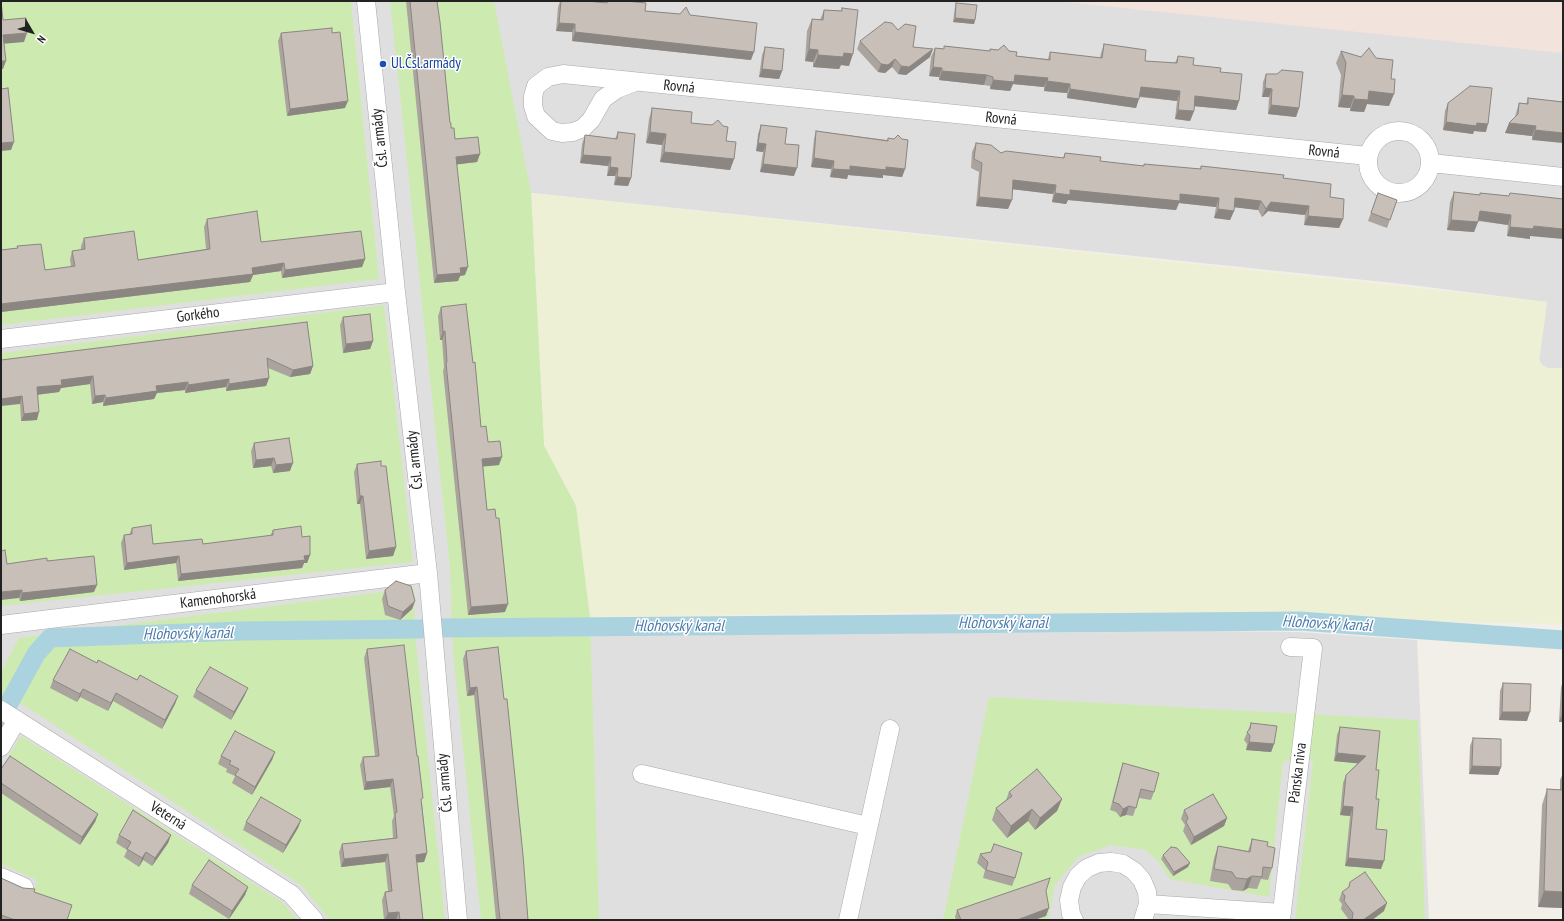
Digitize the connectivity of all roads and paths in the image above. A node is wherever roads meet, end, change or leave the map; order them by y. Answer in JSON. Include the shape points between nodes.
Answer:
{"nodes":[{"id":1,"x":366,"y":1,"type":"edge"},
{"id":2,"x":635,"y":82,"type":"junction"},
{"id":3,"x":1368,"y":156,"type":"junction"},
{"id":4,"x":1431,"y":163,"type":"junction"},
{"id":5,"x":1563,"y":177,"type":"edge"},
{"id":6,"x":396,"y":292,"type":"junction"},
{"id":7,"x":1,"y":339,"type":"edge"},
{"id":8,"x":428,"y":573,"type":"junction"},
{"id":9,"x":4,"y":630,"type":"edge"},
{"id":10,"x":1290,"y":647,"type":"dead end"},
{"id":11,"x":1,"y":710,"type":"edge"},
{"id":12,"x":17,"y":720,"type":"junction"},
{"id":13,"x":890,"y":729,"type":"dead end"},
{"id":14,"x":1,"y":747,"type":"edge"},
{"id":15,"x":642,"y":774,"type":"dead end"},
{"id":16,"x":868,"y":826,"type":"junction"},
{"id":17,"x":1,"y":877,"type":"edge"},
{"id":18,"x":24,"y":887,"type":"edge"},
{"id":19,"x":1146,"y":912,"type":"edge"},
{"id":20,"x":1281,"y":917,"type":"edge"},
{"id":21,"x":314,"y":920,"type":"edge"},
{"id":22,"x":458,"y":920,"type":"edge"},
{"id":23,"x":848,"y":920,"type":"edge"},
{"id":24,"x":1074,"y":920,"type":"edge"}],
"edges":[{"from":1,"to":6,"type":"street","name":"Čsl. armády"},
{"from":2,"to":2,"type":"street","name":"Rovná","via":[[570,75],[548,77],[536,86],[533,106],[536,116],[552,131],[573,132],[583,128],[591,120],[603,99],[617,89]]},
{"from":2,"to":3,"type":"street","name":"Rovná"},
{"from":3,"to":4,"type":"street","via":[[1371,146],[1387,132],[1408,131],[1417,136],[1427,148]]},
{"from":3,"to":4,"type":"street","via":[[1368,167],[1374,180],[1386,190],[1396,193],[1416,189],[1429,173]]},
{"from":4,"to":5,"type":"street"},
{"from":6,"to":7,"type":"street","name":"Gorkého"},
{"from":6,"to":8,"type":"street","name":"Čsl. armády"},
{"from":8,"to":9,"type":"street","name":"Kamenohorská"},
{"from":8,"to":22,"type":"street","name":"Čsl. armády"},
{"from":10,"to":20,"type":"street","name":"Pánska niva","via":[[1313,648]]},
{"from":11,"to":12,"type":"street"},
{"from":12,"to":14,"type":"street"},
{"from":12,"to":21,"type":"street","name":"Veterná","via":[[291,894]]},
{"from":13,"to":16,"type":"street"},
{"from":15,"to":16,"type":"street"},
{"from":16,"to":23,"type":"street"},
{"from":17,"to":18,"type":"street"},
{"from":19,"to":20,"type":"street"},
{"from":19,"to":24,"type":"street","via":[[1147,892],[1142,880],[1134,871],[1124,864],[1099,863],[1087,868],[1078,876],[1072,887],[1069,900]]}]}
